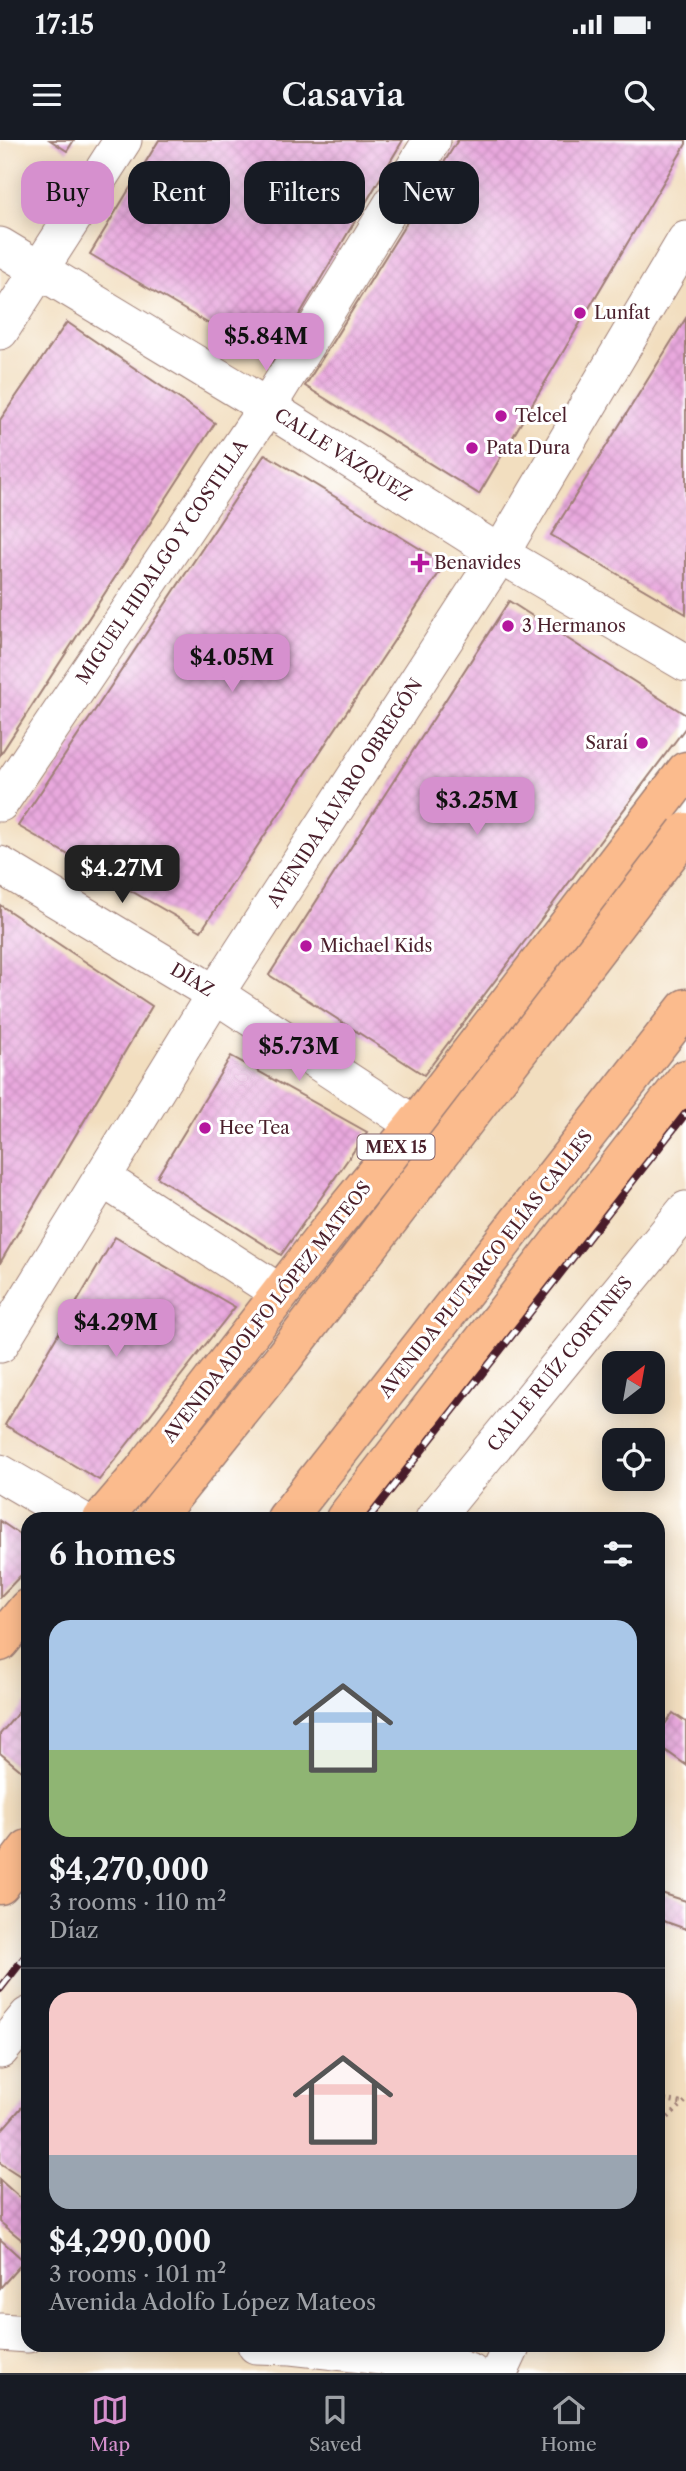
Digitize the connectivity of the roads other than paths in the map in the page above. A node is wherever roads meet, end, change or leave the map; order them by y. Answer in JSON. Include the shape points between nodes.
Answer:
{"nodes":[{"id":1,"x":123,"y":140,"type":"edge"},
{"id":2,"x":432,"y":140,"type":"edge"},
{"id":3,"x":686,"y":240,"type":"edge"},
{"id":4,"x":0,"y":246,"type":"edge"},
{"id":5,"x":39,"y":269,"type":"junction"},
{"id":6,"x":0,"y":331,"type":"edge"},
{"id":7,"x":267,"y":407,"type":"junction"},
{"id":8,"x":500,"y":554,"type":"junction"},
{"id":9,"x":686,"y":663,"type":"edge"},
{"id":10,"x":686,"y":771,"type":"edge"},
{"id":11,"x":0,"y":803,"type":"edge"},
{"id":12,"x":686,"y":832,"type":"edge"},
{"id":13,"x":632,"y":841,"type":"junction"},
{"id":14,"x":686,"y":843,"type":"edge"},
{"id":15,"x":0,"y":865,"type":"edge"},
{"id":16,"x":215,"y":994,"type":"junction"},
{"id":17,"x":686,"y":1009,"type":"edge"},
{"id":18,"x":686,"y":1050,"type":"edge"},
{"id":19,"x":686,"y":1079,"type":"edge"},
{"id":20,"x":415,"y":1125,"type":"junction"},
{"id":21,"x":102,"y":1178,"type":"junction"},
{"id":22,"x":686,"y":1210,"type":"edge"},
{"id":23,"x":280,"y":1293,"type":"junction"},
{"id":24,"x":0,"y":1344,"type":"edge"},
{"id":25,"x":0,"y":1473,"type":"edge"},
{"id":26,"x":67,"y":1512,"type":"edge"},
{"id":27,"x":108,"y":1512,"type":"edge"},
{"id":28,"x":160,"y":1512,"type":"edge"},
{"id":29,"x":291,"y":1512,"type":"edge"},
{"id":30,"x":318,"y":1512,"type":"edge"},
{"id":31,"x":350,"y":1512,"type":"edge"},
{"id":32,"x":439,"y":1512,"type":"edge"},
{"id":33,"x":21,"y":1616,"type":"edge"},
{"id":34,"x":0,"y":1642,"type":"edge"},
{"id":35,"x":21,"y":1654,"type":"edge"},
{"id":36,"x":0,"y":1667,"type":"edge"},
{"id":37,"x":21,"y":1858,"type":"edge"},
{"id":38,"x":0,"y":1885,"type":"edge"},
{"id":39,"x":21,"y":2024,"type":"edge"},
{"id":40,"x":0,"y":2050,"type":"edge"},
{"id":41,"x":0,"y":2332,"type":"edge"},
{"id":42,"x":21,"y":2334,"type":"edge"},
{"id":43,"x":270,"y":2352,"type":"edge"},
{"id":44,"x":340,"y":2352,"type":"edge"},
{"id":45,"x":509,"y":2352,"type":"edge"},
{"id":46,"x":257,"y":2373,"type":"edge"},
{"id":47,"x":471,"y":2373,"type":"edge"},
{"id":48,"x":499,"y":2373,"type":"edge"}],
"edges":[{"from":1,"to":5,"type":"street"},
{"from":2,"to":7,"type":"street","name":"MIGUEL HIDALGO Y COSTILLA"},
{"from":3,"to":8,"type":"street","name":"AVENIDA ÁLVARO OBREGÓN"},
{"from":4,"to":5,"type":"street","name":"CALLE VÁZQUEZ"},
{"from":5,"to":6,"type":"street"},
{"from":5,"to":7,"type":"street","name":"CALLE VÁZQUEZ"},
{"from":7,"to":8,"type":"street","name":"CALLE VÁZQUEZ"},
{"from":7,"to":11,"type":"street","name":"MIGUEL HIDALGO Y COSTILLA"},
{"from":8,"to":9,"type":"street","name":"CALLE VÁZQUEZ"},
{"from":8,"to":16,"type":"street","name":"AVENIDA ÁLVARO OBREGÓN"},
{"from":10,"to":13,"type":"highway","name":"AVENIDA ADOLFO LÓPEZ MATEOS","number":"MEX 15"},
{"from":12,"to":28,"type":"highway","bridge":true},
{"from":13,"to":14,"type":"highway","via":[[656,838]]},
{"from":13,"to":20,"type":"highway","name":"AVENIDA ADOLFO LÓPEZ MATEOS","number":"MEX 15"},
{"from":15,"to":16,"type":"street","name":"DÍAZ"},
{"from":16,"to":20,"type":"street","name":"DÍAZ"},
{"from":16,"to":21,"type":"street","name":"AVENIDA ÁLVARO OBREGÓN"},
{"from":17,"to":29,"type":"highway","name":"AVENIDA PLUTARCO ELÍAS CALLES"},
{"from":18,"to":30,"type":"highway"},
{"from":19,"to":31,"type":"highway"},
{"from":20,"to":23,"type":"highway","name":"AVENIDA ADOLFO LÓPEZ MATEOS","number":"MEX 15"},
{"from":21,"to":23,"type":"street"},
{"from":21,"to":24,"type":"street","name":"AVENIDA ÁLVARO OBREGÓN"},
{"from":22,"to":32,"type":"street","name":"CALLE RUÍZ CORTINES"},
{"from":23,"to":27,"type":"highway","name":"AVENIDA ADOLFO LÓPEZ MATEOS","number":"MEX 15"},
{"from":25,"to":26,"type":"street"},
{"from":33,"to":34,"type":"highway"},
{"from":35,"to":36,"type":"highway"},
{"from":37,"to":38,"type":"highway"},
{"from":39,"to":40,"type":"street"},
{"from":41,"to":42,"type":"street"},
{"from":43,"to":46,"type":"street"},
{"from":44,"to":47,"type":"street","via":[[444,2363]]},
{"from":45,"to":48,"type":"street"}]}
